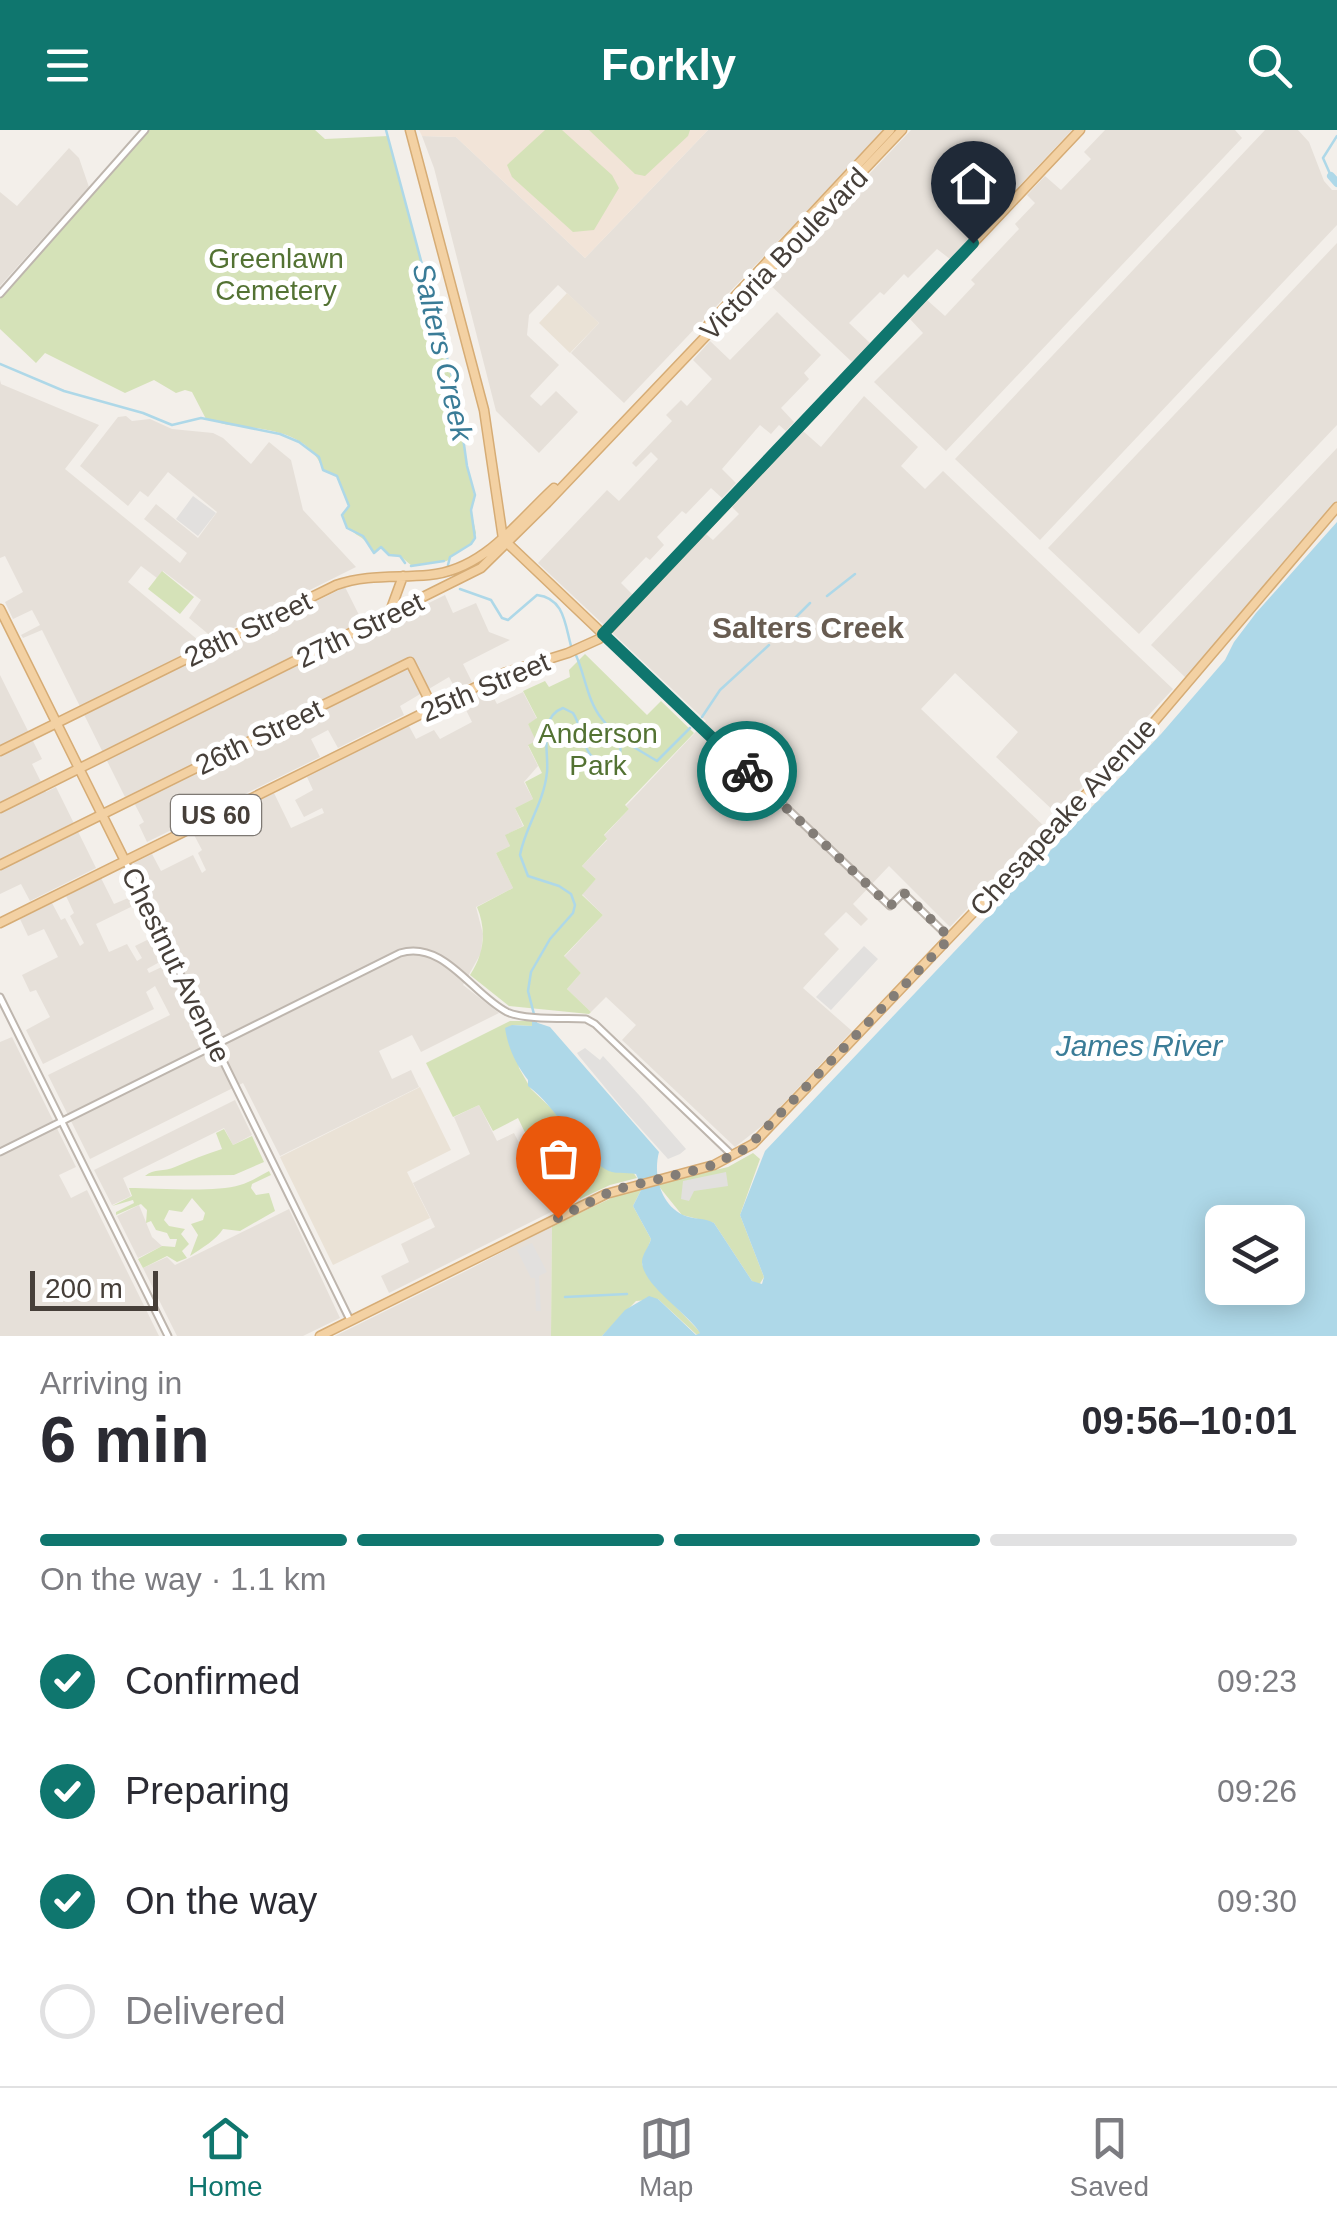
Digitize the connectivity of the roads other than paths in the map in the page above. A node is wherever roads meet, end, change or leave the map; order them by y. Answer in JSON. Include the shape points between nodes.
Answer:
{"nodes":[{"id":1,"x":145,"y":130,"type":"edge"},
{"id":2,"x":410,"y":130,"type":"edge"},
{"id":3,"x":890,"y":130,"type":"edge"},
{"id":4,"x":902,"y":130,"type":"edge"},
{"id":5,"x":1080,"y":130,"type":"edge"},
{"id":6,"x":0,"y":294,"type":"edge"},
{"id":7,"x":664,"y":376,"type":"junction"},
{"id":8,"x":499,"y":505,"type":"junction"},
{"id":9,"x":1337,"y":506,"type":"edge"},
{"id":10,"x":524,"y":516,"type":"junction"},
{"id":11,"x":505,"y":541,"type":"junction"},
{"id":12,"x":403,"y":576,"type":"junction"},
{"id":13,"x":0,"y":610,"type":"edge"},
{"id":14,"x":388,"y":617,"type":"junction"},
{"id":15,"x":603,"y":634,"type":"junction"},
{"id":16,"x":433,"y":708,"type":"junction"},
{"id":17,"x":56,"y":724,"type":"junction"},
{"id":18,"x":0,"y":752,"type":"edge"},
{"id":19,"x":79,"y":769,"type":"junction"},
{"id":20,"x":0,"y":808,"type":"edge"},
{"id":21,"x":102,"y":815,"type":"junction"},
{"id":22,"x":124,"y":861,"type":"junction"},
{"id":23,"x":0,"y":865,"type":"edge"},
{"id":24,"x":0,"y":923,"type":"edge"},
{"id":25,"x":950,"y":938,"type":"junction"},
{"id":26,"x":0,"y":997,"type":"edge"},
{"id":27,"x":216,"y":1044,"type":"junction"},
{"id":28,"x":62,"y":1122,"type":"junction"},
{"id":29,"x":0,"y":1152,"type":"edge"},
{"id":30,"x":732,"y":1157,"type":"junction"},
{"id":31,"x":350,"y":1321,"type":"junction"},
{"id":32,"x":168,"y":1336,"type":"edge"},
{"id":33,"x":320,"y":1336,"type":"edge"}],
"edges":[{"from":1,"to":6,"type":"street"},
{"from":2,"to":8,"type":"main road","via":[[487,422]]},
{"from":3,"to":7,"type":"main road","name":"Victoria Boulevard"},
{"from":4,"to":7,"type":"main road","name":"Victoria Boulevard"},
{"from":5,"to":15,"type":"main road","name":"25th Street","number":"US 60"},
{"from":7,"to":10,"type":"main road","name":"27th Street"},
{"from":7,"to":11,"type":"main road","name":"27th Street"},
{"from":8,"to":10,"type":"main road","via":[[511,520]]},
{"from":8,"to":11,"type":"main road"},
{"from":9,"to":25,"type":"main road","name":"Chesapeake Avenue","via":[[1148,729]]},
{"from":10,"to":11,"type":"main road","name":"27th Street"},
{"from":11,"to":12,"type":"main road","name":"28th Street","via":[[459,569]]},
{"from":11,"to":14,"type":"main road","name":"27th Street","via":[[474,572]]},
{"from":11,"to":15,"type":"main road"},
{"from":12,"to":14,"type":"main road"},
{"from":12,"to":17,"type":"main road","name":"28th Street","via":[[336,585]]},
{"from":13,"to":17,"type":"main road","name":"Chestnut Avenue"},
{"from":14,"to":19,"type":"main road","name":"27th Street"},
{"from":15,"to":16,"type":"main road","name":"25th Street","number":"US 60"},
{"from":15,"to":25,"type":"street","via":[[890,906],[904,893]]},
{"from":16,"to":21,"type":"main road","name":"26th Street","number":"US 60","via":[[410,662]]},
{"from":16,"to":22,"type":"main road","name":"25th Street","number":"US 60"},
{"from":17,"to":18,"type":"main road","name":"28th Street"},
{"from":17,"to":19,"type":"main road","name":"Chestnut Avenue"},
{"from":19,"to":20,"type":"main road","name":"27th Street"},
{"from":19,"to":21,"type":"main road","name":"Chestnut Avenue"},
{"from":21,"to":22,"type":"main road","name":"Chestnut Avenue"},
{"from":21,"to":23,"type":"main road","name":"26th Street","number":"US 60"},
{"from":22,"to":24,"type":"main road","name":"25th Street","number":"US 60"},
{"from":22,"to":27,"type":"street","name":"Chestnut Avenue"},
{"from":25,"to":30,"type":"main road","name":"Chesapeake Avenue","via":[[762,1135]]},
{"from":26,"to":28,"type":"street"},
{"from":27,"to":28,"type":"street"},
{"from":27,"to":30,"type":"street","via":[[407,951],[430,953],[509,1014],[590,1021]]},
{"from":27,"to":31,"type":"street","name":"Chestnut Avenue"},
{"from":28,"to":29,"type":"street"},
{"from":28,"to":32,"type":"street"},
{"from":30,"to":31,"type":"main road","via":[[606,1194]]},
{"from":31,"to":33,"type":"main road"}]}
